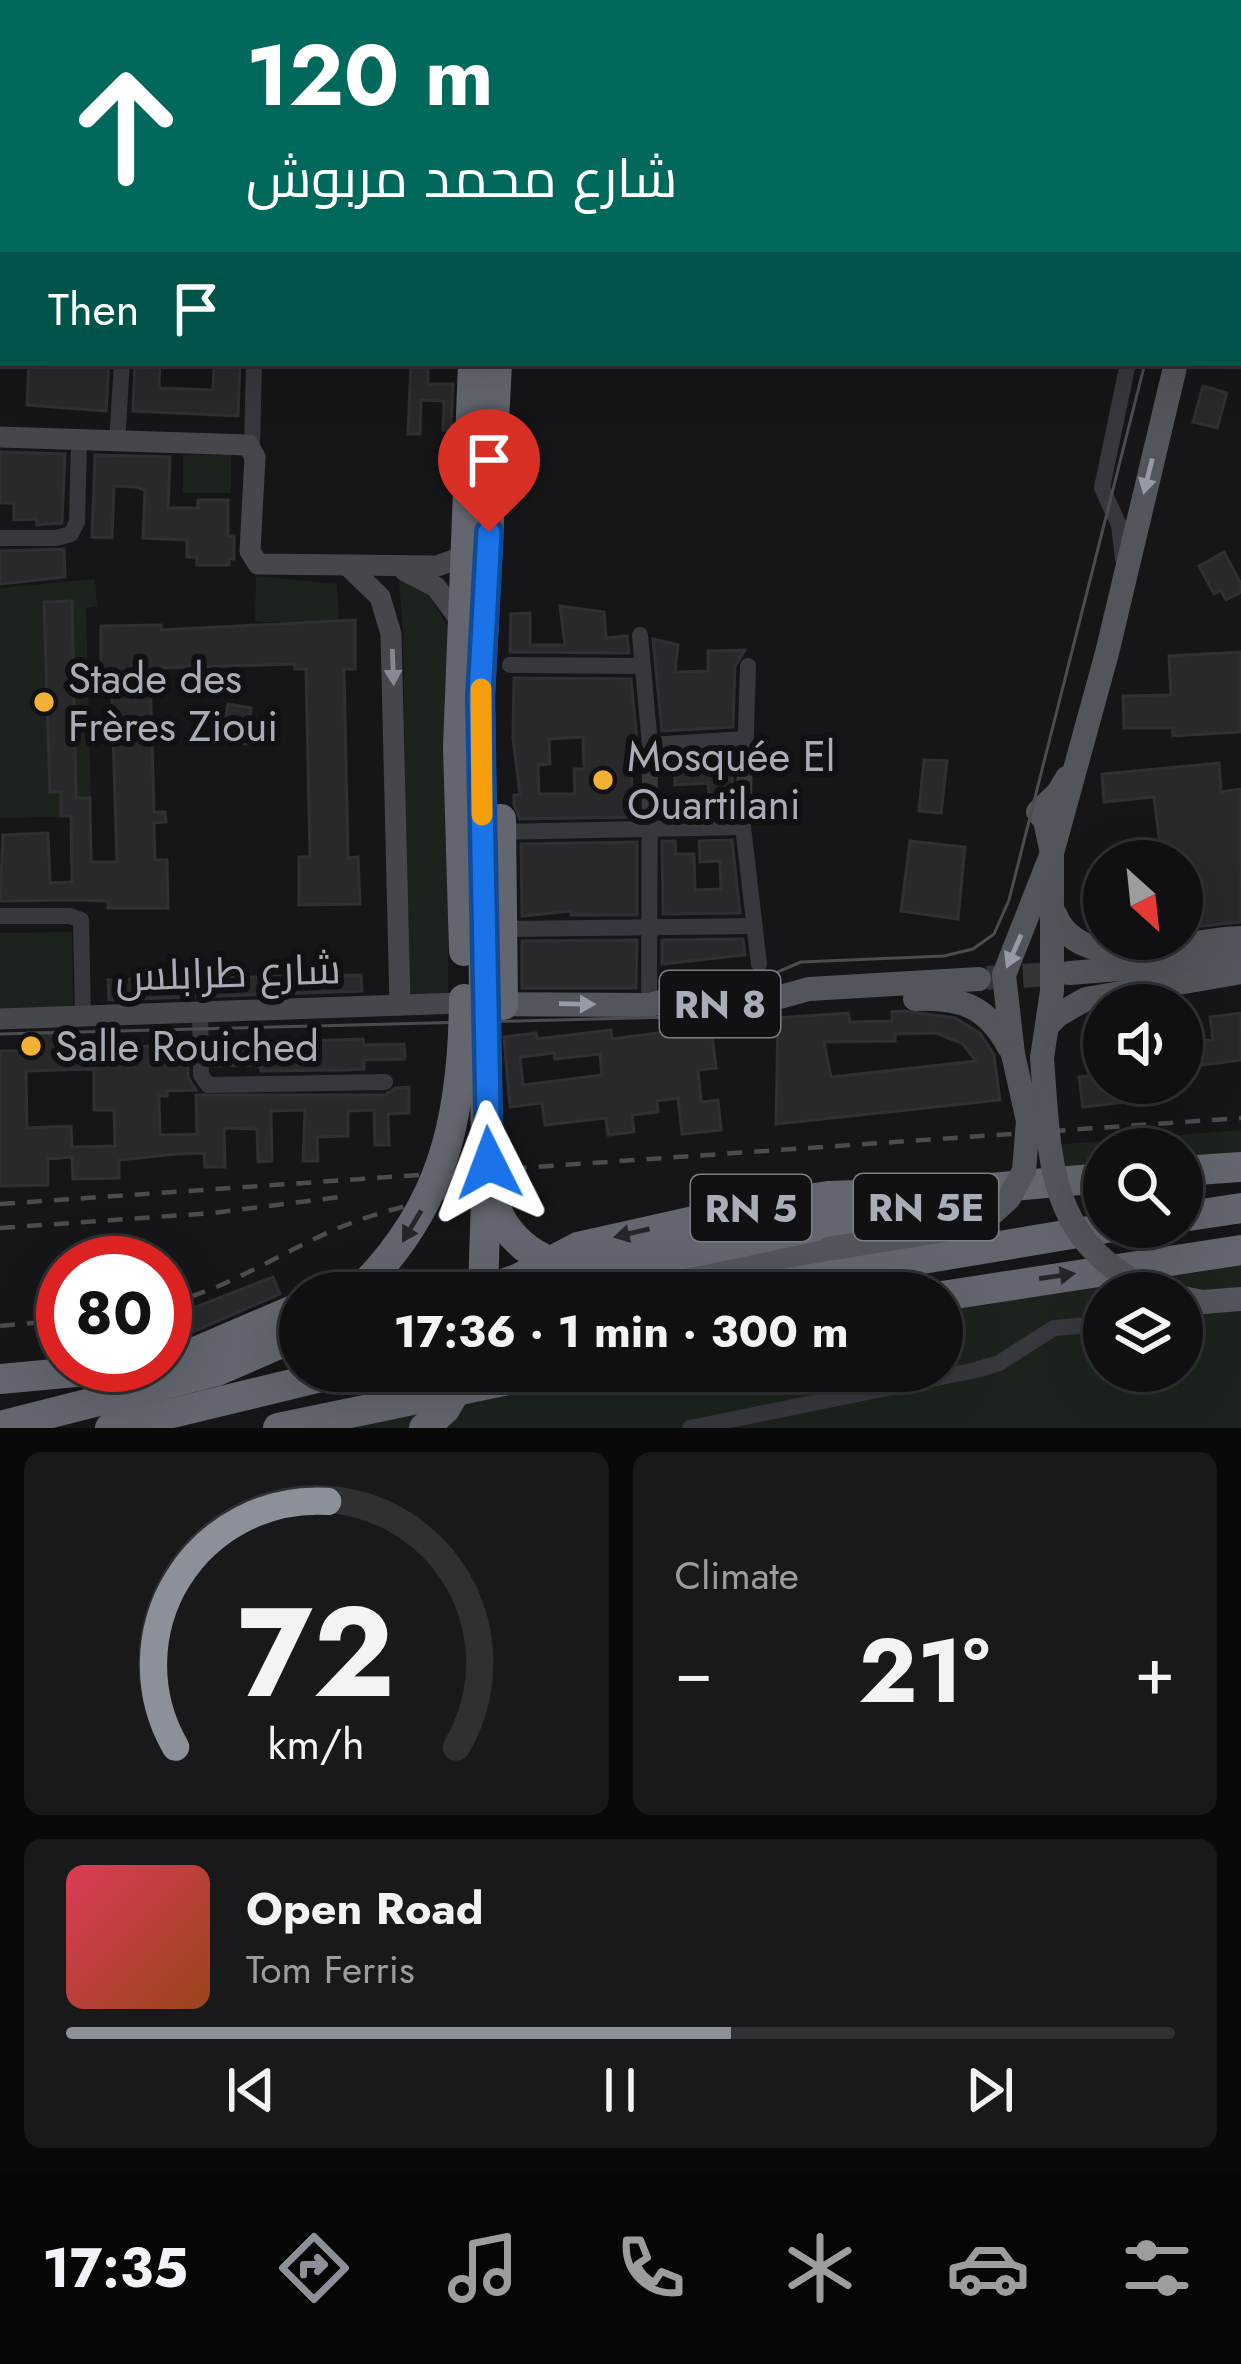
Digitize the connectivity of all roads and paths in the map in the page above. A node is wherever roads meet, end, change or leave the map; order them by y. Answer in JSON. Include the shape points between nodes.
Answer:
{"nodes":[{"id":1,"x":122,"y":366,"type":"edge"},
{"id":2,"x":254,"y":366,"type":"edge"},
{"id":3,"x":473,"y":366,"type":"edge"},
{"id":4,"x":497,"y":366,"type":"edge"},
{"id":5,"x":1127,"y":366,"type":"edge"},
{"id":6,"x":1175,"y":366,"type":"edge"},
{"id":7,"x":0,"y":437,"type":"edge"},
{"id":8,"x":79,"y":440,"type":"junction"},
{"id":9,"x":117,"y":442,"type":"junction"},
{"id":10,"x":252,"y":448,"type":"junction"},
{"id":11,"x":0,"y":538,"type":"edge"},
{"id":12,"x":476,"y":562,"type":"junction"},
{"id":13,"x":348,"y":566,"type":"junction"},
{"id":14,"x":382,"y":566,"type":"junction"},
{"id":15,"x":1123,"y":584,"type":"junction"},
{"id":16,"x":389,"y":618,"type":"junction"},
{"id":17,"x":461,"y":621,"type":"junction"},
{"id":18,"x":640,"y":635,"type":"dead end"},
{"id":19,"x":510,"y":665,"type":"dead end"},
{"id":20,"x":642,"y":666,"type":"junction"},
{"id":21,"x":748,"y":666,"type":"dead end"},
{"id":22,"x":745,"y":739,"type":"junction"},
{"id":23,"x":650,"y":745,"type":"junction"},
{"id":24,"x":742,"y":827,"type":"junction"},
{"id":25,"x":649,"y":828,"type":"junction"},
{"id":26,"x":501,"y":832,"type":"junction"},
{"id":27,"x":1052,"y":854,"type":"junction"},
{"id":28,"x":1049,"y":901,"type":"junction"},
{"id":29,"x":0,"y":916,"type":"edge"},
{"id":30,"x":492,"y":923,"type":"junction"},
{"id":31,"x":754,"y":926,"type":"junction"},
{"id":32,"x":651,"y":927,"type":"junction"},
{"id":33,"x":1241,"y":938,"type":"edge"},
{"id":34,"x":1241,"y":952,"type":"edge"},
{"id":35,"x":759,"y":964,"type":"dead end"},
{"id":36,"x":1241,"y":972,"type":"edge"},
{"id":37,"x":1070,"y":973,"type":"tunnel mouth"},
{"id":38,"x":979,"y":979,"type":"tunnel mouth"},
{"id":39,"x":460,"y":1003,"type":"joint"},
{"id":40,"x":754,"y":1004,"type":"junction"},
{"id":41,"x":400,"y":1005,"type":"junction"},
{"id":42,"x":503,"y":1005,"type":"junction"},
{"id":43,"x":649,"y":1005,"type":"junction"},
{"id":44,"x":200,"y":1013,"type":"junction"},
{"id":45,"x":83,"y":1017,"type":"junction"},
{"id":46,"x":0,"y":1019,"type":"edge"},
{"id":47,"x":1047,"y":1026,"type":"junction"},
{"id":48,"x":1013,"y":1054,"type":"junction"},
{"id":49,"x":385,"y":1082,"type":"dead end"},
{"id":50,"x":486,"y":1129,"type":"junction"},
{"id":51,"x":1241,"y":1167,"type":"edge"},
{"id":52,"x":1203,"y":1170,"type":"edge"},
{"id":53,"x":1083,"y":1180,"type":"edge"},
{"id":54,"x":1039,"y":1185,"type":"junction"},
{"id":55,"x":1241,"y":1208,"type":"edge"},
{"id":56,"x":1203,"y":1214,"type":"edge"},
{"id":57,"x":1083,"y":1232,"type":"edge"},
{"id":58,"x":1241,"y":1250,"type":"edge"},
{"id":59,"x":376,"y":1272,"type":"edge"},
{"id":60,"x":481,"y":1272,"type":"edge"},
{"id":61,"x":530,"y":1272,"type":"edge"},
{"id":62,"x":711,"y":1272,"type":"edge"},
{"id":63,"x":845,"y":1272,"type":"edge"},
{"id":64,"x":1116,"y":1272,"type":"edge"},
{"id":65,"x":963,"y":1293,"type":"edge"},
{"id":66,"x":1241,"y":1299,"type":"edge"},
{"id":67,"x":1203,"y":1302,"type":"edge"},
{"id":68,"x":279,"y":1315,"type":"edge"},
{"id":69,"x":1083,"y":1326,"type":"edge"},
{"id":70,"x":279,"y":1344,"type":"edge"},
{"id":71,"x":279,"y":1349,"type":"edge"},
{"id":72,"x":192,"y":1350,"type":"edge"},
{"id":73,"x":192,"y":1360,"type":"edge"},
{"id":74,"x":36,"y":1375,"type":"edge"},
{"id":75,"x":0,"y":1378,"type":"edge"},
{"id":76,"x":279,"y":1380,"type":"edge"},
{"id":77,"x":36,"y":1384,"type":"edge"},
{"id":78,"x":279,"y":1388,"type":"edge"},
{"id":79,"x":0,"y":1390,"type":"edge"},
{"id":80,"x":451,"y":1392,"type":"edge"},
{"id":81,"x":454,"y":1392,"type":"edge"},
{"id":82,"x":182,"y":1412,"type":"junction"},
{"id":83,"x":0,"y":1426,"type":"edge"},
{"id":84,"x":110,"y":1428,"type":"edge"},
{"id":85,"x":278,"y":1428,"type":"edge"},
{"id":86,"x":424,"y":1428,"type":"edge"},
{"id":87,"x":690,"y":1428,"type":"edge"}],
"edges":[{"from":1,"to":9,"type":"street"},
{"from":2,"to":10,"type":"street"},
{"from":3,"to":12,"type":"highway"},
{"from":4,"to":12,"type":"highway"},
{"from":5,"to":15,"type":"street","via":[[1102,488],[1119,525]]},
{"from":6,"to":15,"type":"main road","one_way":true},
{"from":7,"to":8,"type":"main road"},
{"from":8,"to":9,"type":"main road"},
{"from":8,"to":11,"type":"street","via":[[71,534]]},
{"from":9,"to":10,"type":"main road"},
{"from":10,"to":13,"type":"main road","via":[[254,562]]},
{"from":12,"to":14,"type":"main road"},
{"from":12,"to":17,"type":"highway"},
{"from":12,"to":26,"type":"highway","via":[[499,626]]},
{"from":12,"to":30,"type":"highway"},
{"from":13,"to":14,"type":"main road"},
{"from":13,"to":16,"type":"main road","via":[[376,591]]},
{"from":14,"to":16,"type":"main road"},
{"from":14,"to":17,"type":"main road","via":[[428,581]]},
{"from":15,"to":27,"type":"main road"},
{"from":16,"to":41,"type":"main road","one_way":true},
{"from":17,"to":59,"type":"highway","one_way":true,"bridge":true,"via":[[460,1096],[447,1152],[413,1225]]},
{"from":18,"to":20,"type":"street"},
{"from":19,"to":20,"type":"street"},
{"from":20,"to":23,"type":"street"},
{"from":21,"to":22,"type":"street"},
{"from":22,"to":23,"type":"street"},
{"from":22,"to":24,"type":"street"},
{"from":23,"to":25,"type":"street"},
{"from":24,"to":25,"type":"street"},
{"from":24,"to":31,"type":"street"},
{"from":25,"to":26,"type":"street"},
{"from":25,"to":32,"type":"street"},
{"from":26,"to":30,"type":"highway"},
{"from":27,"to":28,"type":"main road"},
{"from":27,"to":48,"type":"main road","one_way":true,"via":[[1004,975]]},
{"from":28,"to":33,"type":"main road","via":[[1069,939],[1098,951]]},
{"from":28,"to":47,"type":"main road"},
{"from":29,"to":45,"type":"street","via":[[81,920]]},
{"from":30,"to":32,"type":"street"},
{"from":30,"to":42,"type":"highway"},
{"from":30,"to":50,"type":"highway","bridge":true},
{"from":31,"to":32,"type":"street"},
{"from":31,"to":35,"type":"street"},
{"from":32,"to":43,"type":"street"},
{"from":34,"to":37,"type":"main road"},
{"from":36,"to":47,"type":"main road","via":[[1086,999]]},
{"from":38,"to":40,"type":"main road","number":"RN 8","via":[[809,988]]},
{"from":39,"to":41,"type":"main road","name":"شارع طرابلس","number":"RN 8"},
{"from":39,"to":42,"type":"main road","number":"RN 8"},
{"from":40,"to":43,"type":"main road","number":"RN 8"},
{"from":40,"to":48,"type":"main road","via":[[962,1001],[990,1018]]},
{"from":41,"to":44,"type":"main road","name":"شارع طرابلس","number":"RN 8"},
{"from":42,"to":43,"type":"main road","number":"RN 8","one_way":true},
{"from":44,"to":45,"type":"main road","name":"شارع طرابلس","number":"RN 8"},
{"from":44,"to":49,"type":"street","via":[[208,1084]]},
{"from":45,"to":46,"type":"main road","name":"شارع طرابلس","number":"RN 8"},
{"from":47,"to":64,"type":"main road","bridge":true,"via":[[1042,1058],[1057,1190],[1091,1250]]},
{"from":48,"to":62,"type":"main road","bridge":true,"via":[[1028,1121],[1024,1171],[988,1217]]},
{"from":50,"to":54,"type":"highway","number":"RN 5E","bridge":true,"via":[[492,1197],[504,1225],[529,1251],[561,1266],[598,1267]]},
{"from":50,"to":60,"type":"highway","bridge":true},
{"from":51,"to":52,"type":"highway"},
{"from":53,"to":54,"type":"highway","number":"RN 5"},
{"from":54,"to":61,"type":"highway","number":"RN 5","one_way":true,"via":[[757,1207],[578,1247]]},
{"from":55,"to":56,"type":"highway"},
{"from":57,"to":63,"type":"highway"},
{"from":65,"to":58,"type":"highway","one_way":true},
{"from":66,"to":67,"type":"main road"},
{"from":68,"to":72,"type":"highway"},
{"from":69,"to":87,"type":"street","via":[[1054,1328],[976,1370]]},
{"from":70,"to":83,"type":"highway","bridge":true,"via":[[218,1371]]},
{"from":71,"to":73,"type":"highway"},
{"from":74,"to":75,"type":"highway"},
{"from":76,"to":82,"type":"main road"},
{"from":77,"to":79,"type":"main road"},
{"from":78,"to":82,"type":"highway"},
{"from":80,"to":85,"type":"highway"},
{"from":81,"to":86,"type":"highway","bridge":true},
{"from":82,"to":84,"type":"highway"}]}
